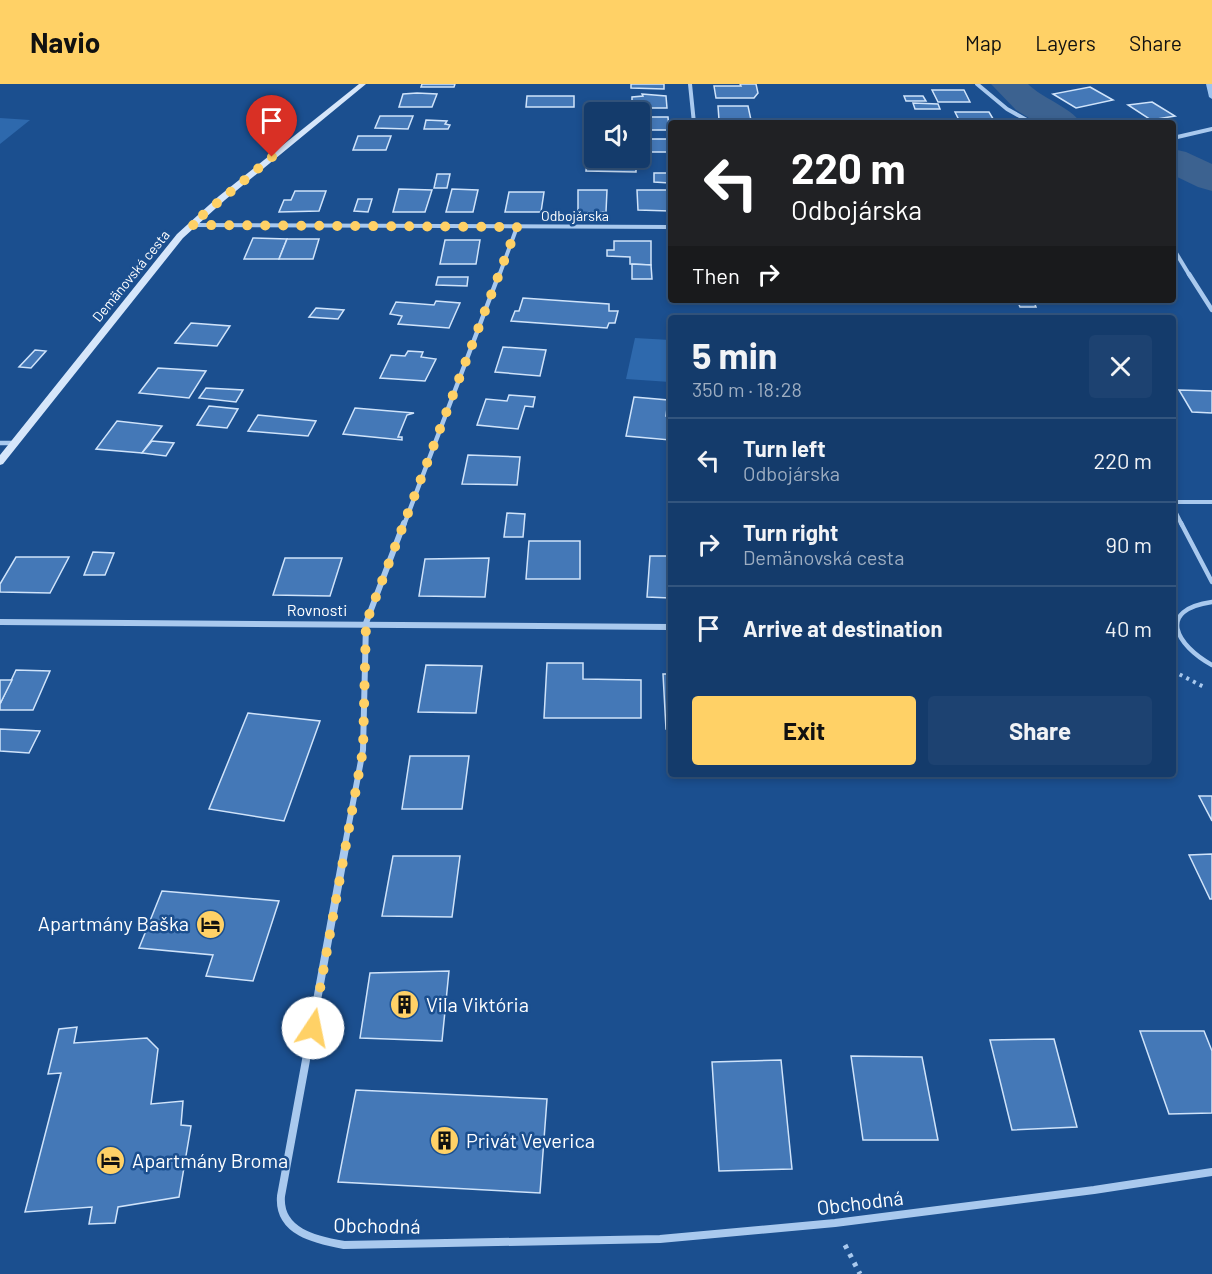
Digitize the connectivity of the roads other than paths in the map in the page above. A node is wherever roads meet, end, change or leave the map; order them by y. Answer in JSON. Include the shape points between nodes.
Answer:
{"nodes":[{"id":1,"x":363,"y":84,"type":"edge"},
{"id":2,"x":690,"y":84,"type":"edge"},
{"id":3,"x":977,"y":84,"type":"edge"},
{"id":4,"x":694,"y":120,"type":"edge"},
{"id":5,"x":1027,"y":120,"type":"edge"},
{"id":6,"x":1212,"y":129,"type":"edge"},
{"id":7,"x":1176,"y":137,"type":"edge"},
{"id":8,"x":191,"y":225,"type":"junction"},
{"id":9,"x":517,"y":227,"type":"junction"},
{"id":10,"x":668,"y":227,"type":"edge"},
{"id":11,"x":1176,"y":253,"type":"edge"},
{"id":12,"x":1212,"y":310,"type":"edge"},
{"id":13,"x":0,"y":443,"type":"edge"},
{"id":14,"x":15,"y":443,"type":"junction"},
{"id":15,"x":0,"y":462,"type":"edge"},
{"id":16,"x":1176,"y":502,"type":"edge"},
{"id":17,"x":1212,"y":502,"type":"edge"},
{"id":18,"x":1176,"y":513,"type":"edge"},
{"id":19,"x":1212,"y":582,"type":"edge"},
{"id":20,"x":1212,"y":602,"type":"edge"},
{"id":21,"x":0,"y":622,"type":"edge"},
{"id":22,"x":366,"y":623,"type":"junction"},
{"id":23,"x":668,"y":627,"type":"edge"},
{"id":24,"x":1212,"y":665,"type":"edge"},
{"id":25,"x":1212,"y":1172,"type":"edge"}],
"edges":[{"from":1,"to":8,"type":"main road","name":"Demänovská cesta"},
{"from":2,"to":4,"type":"street"},
{"from":3,"to":5,"type":"street"},
{"from":6,"to":7,"type":"street"},
{"from":8,"to":9,"type":"street","name":"Odbojárska"},
{"from":8,"to":14,"type":"main road","name":"Demänovská cesta"},
{"from":9,"to":10,"type":"street","name":"Odbojárska"},
{"from":9,"to":22,"type":"street","name":"Obchodná"},
{"from":11,"to":12,"type":"street"},
{"from":13,"to":14,"type":"street"},
{"from":14,"to":15,"type":"main road","name":"Demänovská cesta"},
{"from":16,"to":17,"type":"lane"},
{"from":18,"to":19,"type":"lane"},
{"from":20,"to":24,"type":"lane","via":[[1190,604],[1177,616],[1176,625],[1186,646]]},
{"from":21,"to":22,"type":"street","name":"Rovnosti"},
{"from":22,"to":23,"type":"street","name":"Rovnosti"},
{"from":22,"to":25,"type":"street","name":"Obchodná","via":[[363,750],[282,1184],[280,1207],[288,1223],[300,1234],[344,1245],[660,1239],[835,1223]]}]}
